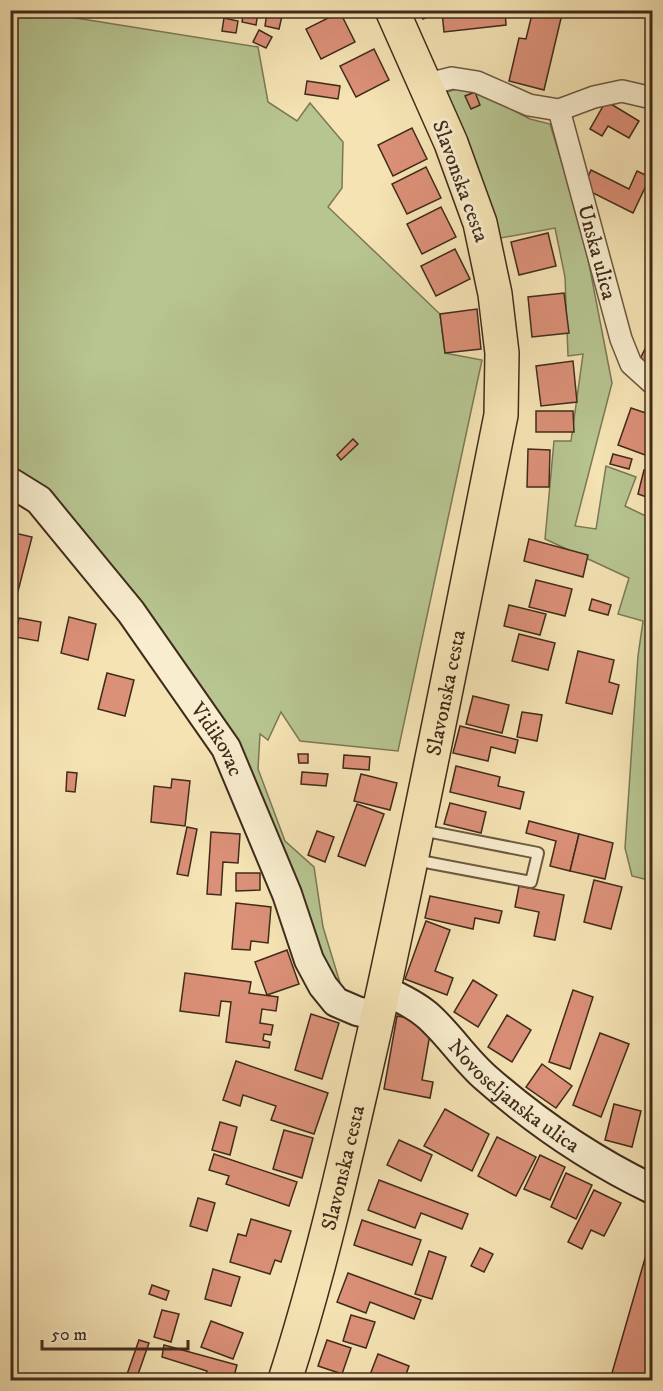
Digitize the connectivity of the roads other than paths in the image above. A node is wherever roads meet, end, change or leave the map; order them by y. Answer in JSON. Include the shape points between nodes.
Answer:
{"nodes":[{"id":1,"x":392,"y":10,"type":"edge"},
{"id":2,"x":424,"y":85,"type":"junction"},
{"id":3,"x":652,"y":98,"type":"edge"},
{"id":4,"x":559,"y":110,"type":"junction"},
{"id":5,"x":652,"y":383,"type":"edge"},
{"id":6,"x":10,"y":482,"type":"edge"},
{"id":7,"x":414,"y":844,"type":"junction"},
{"id":8,"x":380,"y":1003,"type":"junction"},
{"id":9,"x":652,"y":1190,"type":"edge"},
{"id":10,"x":285,"y":1380,"type":"edge"}],
"edges":[{"from":1,"to":2,"type":"main road","name":"Slavonska cesta"},
{"from":2,"to":4,"type":"street","via":[[452,78],[477,82],[529,105]]},
{"from":2,"to":7,"type":"main road","name":"Slavonska cesta","via":[[451,142],[480,223],[502,353],[501,415]]},
{"from":3,"to":4,"type":"street","via":[[622,91]]},
{"from":4,"to":5,"type":"street","name":"Unska ulica","via":[[621,339],[631,364]]},
{"from":6,"to":8,"type":"street","name":"Vidikovac","via":[[39,500],[131,612],[226,748],[309,960],[323,986],[336,1002],[357,1011]]},
{"from":7,"to":7,"type":"lane","via":[[538,853],[531,882]]},
{"from":7,"to":8,"type":"main road","name":"Slavonska cesta"},
{"from":8,"to":9,"type":"street","name":"Novoseljanska ulica","via":[[407,1000],[426,1014],[484,1076],[545,1125],[609,1168]]},
{"from":8,"to":10,"type":"main road","name":"Slavonska cesta","via":[[309,1304]]}]}
